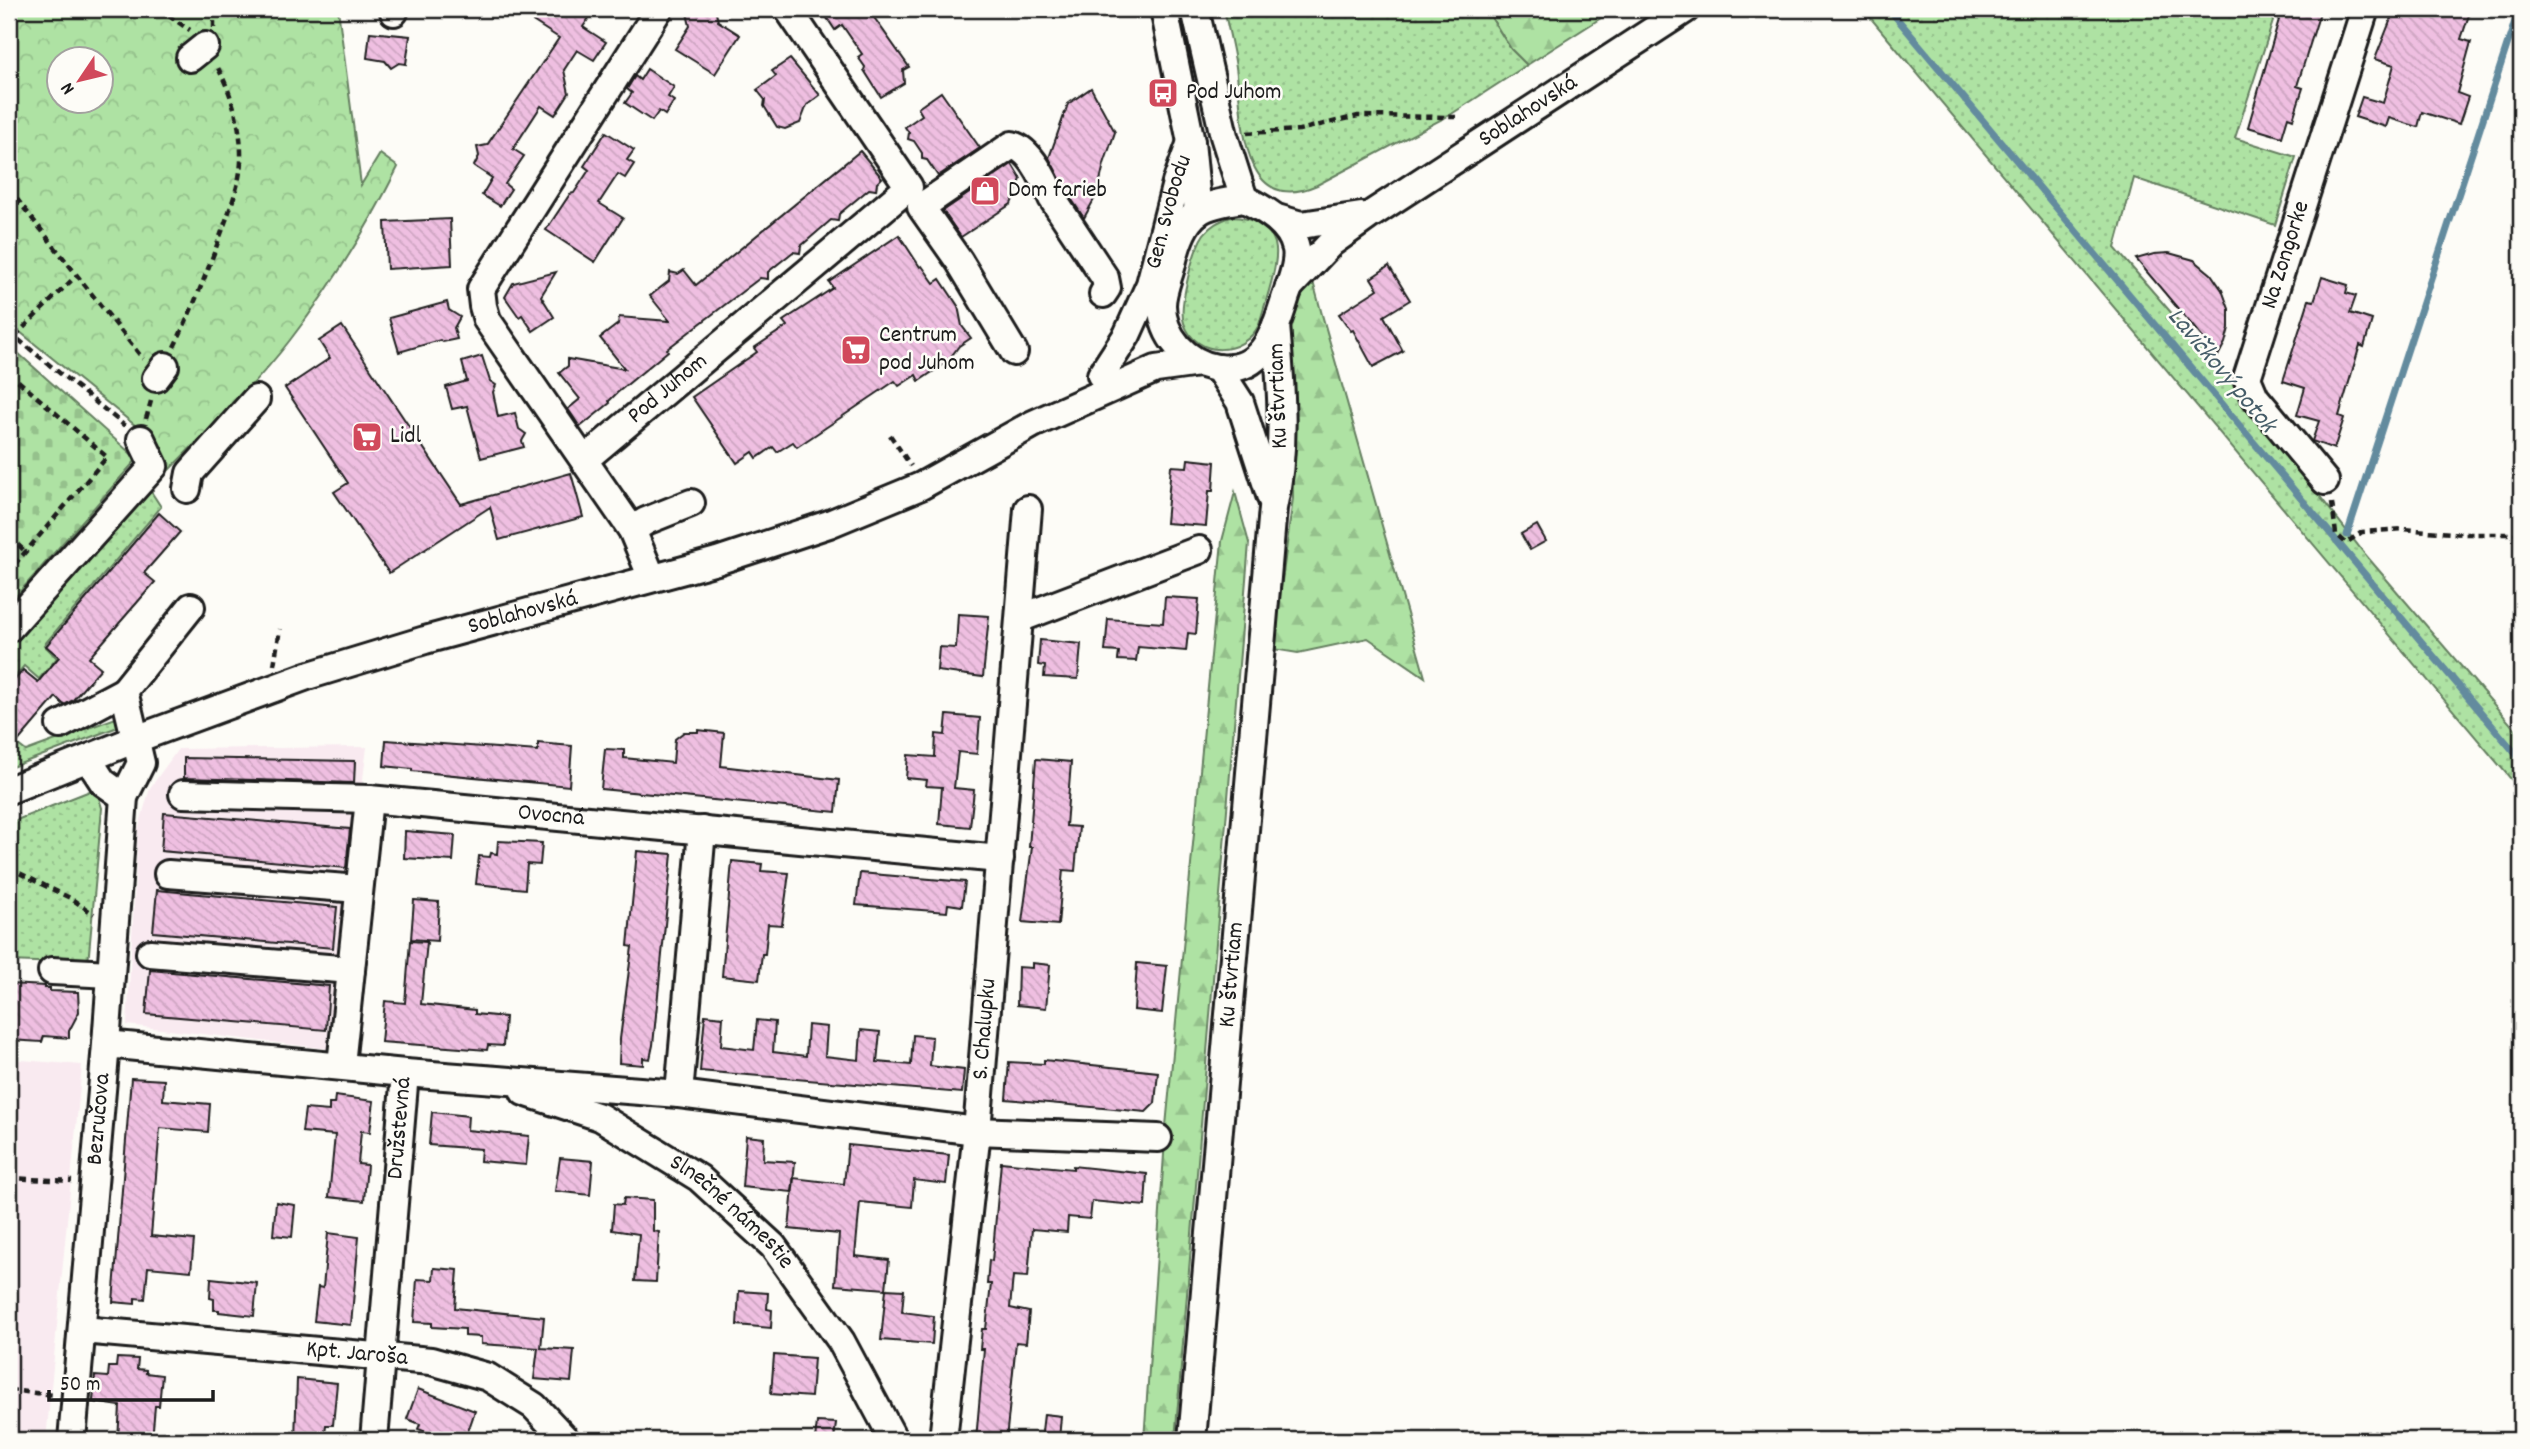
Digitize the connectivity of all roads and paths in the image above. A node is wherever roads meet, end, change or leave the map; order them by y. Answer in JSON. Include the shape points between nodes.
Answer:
{"nodes":[{"id":1,"x":158,"y":9,"type":"edge"},
{"id":2,"x":659,"y":9,"type":"edge"},
{"id":3,"x":788,"y":9,"type":"edge"},
{"id":4,"x":1164,"y":9,"type":"edge"},
{"id":5,"x":1195,"y":9,"type":"edge"},
{"id":6,"x":1686,"y":9,"type":"edge"},
{"id":7,"x":2365,"y":9,"type":"edge"},
{"id":8,"x":1456,"y":117,"type":"dead end"},
{"id":9,"x":1242,"y":133,"type":"dead end"},
{"id":10,"x":1191,"y":142,"type":"junction"},
{"id":11,"x":9,"y":189,"type":"edge"},
{"id":12,"x":1244,"y":199,"type":"junction"},
{"id":13,"x":1198,"y":212,"type":"junction"},
{"id":14,"x":1370,"y":215,"type":"junction"},
{"id":15,"x":1277,"y":218,"type":"junction"},
{"id":16,"x":77,"y":275,"type":"junction"},
{"id":17,"x":1289,"y":287,"type":"junction"},
{"id":18,"x":1103,"y":294,"type":"dead end"},
{"id":19,"x":1156,"y":294,"type":"junction"},
{"id":20,"x":1276,"y":325,"type":"junction"},
{"id":21,"x":9,"y":332,"type":"edge"},
{"id":22,"x":15,"y":336,"type":"junction"},
{"id":23,"x":1014,"y":352,"type":"dead end"},
{"id":24,"x":1208,"y":365,"type":"junction"},
{"id":25,"x":9,"y":373,"type":"edge"},
{"id":26,"x":256,"y":399,"type":"dead end"},
{"id":27,"x":1032,"y":424,"type":"junction"},
{"id":28,"x":890,"y":435,"type":"dead end"},
{"id":29,"x":141,"y":439,"type":"joint"},
{"id":30,"x":584,"y":460,"type":"junction"},
{"id":31,"x":909,"y":463,"type":"dead end"},
{"id":32,"x":2325,"y":481,"type":"joint"},
{"id":33,"x":187,"y":489,"type":"dead end"},
{"id":34,"x":691,"y":503,"type":"dead end"},
{"id":35,"x":1273,"y":508,"type":"junction"},
{"id":36,"x":1028,"y":509,"type":"dead end"},
{"id":37,"x":632,"y":530,"type":"junction"},
{"id":38,"x":2521,"y":534,"type":"edge"},
{"id":39,"x":9,"y":537,"type":"edge"},
{"id":40,"x":1199,"y":550,"type":"dead end"},
{"id":41,"x":26,"y":552,"type":"junction"},
{"id":42,"x":9,"y":571,"type":"edge"},
{"id":43,"x":652,"y":578,"type":"junction"},
{"id":44,"x":191,"y":607,"type":"dead end"},
{"id":45,"x":1021,"y":618,"type":"junction"},
{"id":46,"x":9,"y":628,"type":"edge"},
{"id":47,"x":280,"y":629,"type":"dead end"},
{"id":48,"x":274,"y":666,"type":"dead end"},
{"id":49,"x":124,"y":691,"type":"junction"},
{"id":50,"x":60,"y":725,"type":"dead end"},
{"id":51,"x":136,"y":739,"type":"junction"},
{"id":52,"x":88,"y":759,"type":"junction"},
{"id":53,"x":9,"y":790,"type":"edge"},
{"id":54,"x":183,"y":794,"type":"dead end"},
{"id":55,"x":124,"y":797,"type":"junction"},
{"id":56,"x":369,"y":799,"type":"junction"},
{"id":57,"x":702,"y":830,"type":"junction"},
{"id":58,"x":1000,"y":859,"type":"junction"},
{"id":59,"x":9,"y":867,"type":"edge"},
{"id":60,"x":168,"y":874,"type":"dead end"},
{"id":61,"x":359,"y":889,"type":"junction"},
{"id":62,"x":103,"y":920,"type":"dead end"},
{"id":63,"x":150,"y":953,"type":"dead end"},
{"id":64,"x":351,"y":970,"type":"junction"},
{"id":65,"x":52,"y":971,"type":"dead end"},
{"id":66,"x":111,"y":974,"type":"junction"},
{"id":67,"x":106,"y":1044,"type":"junction"},
{"id":68,"x":341,"y":1065,"type":"junction"},
{"id":69,"x":405,"y":1073,"type":"junction"},
{"id":70,"x":486,"y":1080,"type":"junction"},
{"id":71,"x":679,"y":1094,"type":"junction"},
{"id":72,"x":977,"y":1131,"type":"junction"},
{"id":73,"x":1158,"y":1139,"type":"dead end"},
{"id":74,"x":9,"y":1178,"type":"edge"},
{"id":75,"x":66,"y":1181,"type":"dead end"},
{"id":76,"x":82,"y":1330,"type":"junction"},
{"id":77,"x":382,"y":1358,"type":"junction"},
{"id":78,"x":9,"y":1390,"type":"edge"},
{"id":79,"x":76,"y":1397,"type":"junction"},
{"id":80,"x":72,"y":1440,"type":"edge"},
{"id":81,"x":374,"y":1440,"type":"edge"},
{"id":82,"x":566,"y":1440,"type":"edge"},
{"id":83,"x":894,"y":1440,"type":"edge"},
{"id":84,"x":943,"y":1440,"type":"edge"},
{"id":85,"x":1192,"y":1440,"type":"edge"}],
"edges":[{"from":1,"to":16,"type":"path","via":[[190,30],[198,52],[232,97],[241,162],[237,187],[194,307],[155,369]]},
{"from":2,"to":30,"type":"street","via":[[481,289],[487,320]]},
{"from":3,"to":30,"type":"street","name":"Pod Juhom","via":[[909,187]]},
{"from":4,"to":10,"type":"street","name":"Gen. Svobodu"},
{"from":5,"to":12,"type":"street","name":"Gen. Svobodu","via":[[1224,136]]},
{"from":6,"to":14,"type":"street","name":"Soblahovská"},
{"from":7,"to":32,"type":"street","name":"Na Zongorke","via":[[2247,378],[2255,397]]},
{"from":8,"to":9,"type":"path","via":[[1358,116],[1298,130]]},
{"from":10,"to":13,"type":"street","name":"Gen. Svobodu"},
{"from":10,"to":19,"type":"street","name":"Gen. Svobodu","via":[[1176,183]]},
{"from":11,"to":16,"type":"path"},
{"from":12,"to":13,"type":"street"},
{"from":12,"to":15,"type":"street","name":"Ku štvrtiam"},
{"from":13,"to":19,"type":"street","via":[[1177,244]]},
{"from":14,"to":15,"type":"street","via":[[1301,225]]},
{"from":14,"to":17,"type":"street","name":"Soblahovská","via":[[1331,243]]},
{"from":15,"to":17,"type":"street","name":"Ku štvrtiam","via":[[1296,248]]},
{"from":16,"to":22,"type":"path"},
{"from":17,"to":20,"type":"street","name":"Ku štvrtiam"},
{"from":18,"to":23,"type":"street","via":[[1105,278],[1026,154],[1012,145],[922,207]]},
{"from":19,"to":24,"type":"street","name":"Ku štvrtiam","via":[[1173,341],[1189,357]]},
{"from":19,"to":27,"type":"street","name":"Soblahovská","via":[[1143,335],[1101,375]]},
{"from":20,"to":24,"type":"street","name":"Ku štvrtiam","via":[[1269,343],[1251,361],[1234,368]]},
{"from":20,"to":35,"type":"street","name":"Ku štvrtiam","via":[[1283,428]]},
{"from":21,"to":22,"type":"path"},
{"from":22,"to":29,"type":"path"},
{"from":24,"to":27,"type":"street","name":"Soblahovská","via":[[1156,369]]},
{"from":24,"to":35,"type":"street","name":"Ku štvrtiam","via":[[1240,402]]},
{"from":25,"to":41,"type":"path","via":[[107,457]]},
{"from":26,"to":33,"type":"street","via":[[190,473]]},
{"from":27,"to":43,"type":"street","name":"Soblahovská","via":[[921,486],[830,524]]},
{"from":28,"to":31,"type":"path"},
{"from":29,"to":46,"type":"street","via":[[154,466]]},
{"from":30,"to":37,"type":"street"},
{"from":32,"to":38,"type":"path","via":[[2336,534],[2346,543],[2362,532],[2404,529]]},
{"from":34,"to":37,"type":"street"},
{"from":35,"to":85,"type":"street","name":"Ku štvrtiam"},
{"from":36,"to":45,"type":"street","name":"S. Chalupku"},
{"from":37,"to":43,"type":"street"},
{"from":39,"to":41,"type":"path"},
{"from":40,"to":45,"type":"street"},
{"from":41,"to":42,"type":"path"},
{"from":43,"to":51,"type":"street","name":"Soblahovská","via":[[359,659]]},
{"from":44,"to":49,"type":"street"},
{"from":45,"to":58,"type":"street","name":"S. Chalupku"},
{"from":47,"to":48,"type":"path"},
{"from":49,"to":50,"type":"street"},
{"from":49,"to":51,"type":"street","name":"Bezručova"},
{"from":51,"to":52,"type":"street","name":"Soblahovská"},
{"from":51,"to":55,"type":"street","name":"Bezručova","via":[[141,763]]},
{"from":52,"to":53,"type":"street","name":"Soblahovská"},
{"from":52,"to":55,"type":"street","via":[[103,782]]},
{"from":54,"to":56,"type":"street","name":"Ovocná"},
{"from":55,"to":66,"type":"street","name":"Bezručova"},
{"from":56,"to":57,"type":"street","name":"Ovocná"},
{"from":56,"to":61,"type":"street"},
{"from":57,"to":58,"type":"street","name":"Ovocná"},
{"from":57,"to":71,"type":"street"},
{"from":58,"to":72,"type":"street","name":"S. Chalupku"},
{"from":59,"to":62,"type":"path"},
{"from":60,"to":61,"type":"street"},
{"from":61,"to":64,"type":"street"},
{"from":63,"to":64,"type":"street"},
{"from":64,"to":68,"type":"street"},
{"from":65,"to":66,"type":"street"},
{"from":66,"to":67,"type":"street","name":"Bezručova"},
{"from":67,"to":68,"type":"street","name":"Družstevná"},
{"from":67,"to":76,"type":"street","name":"Bezručova"},
{"from":68,"to":69,"type":"street","name":"Družstevná"},
{"from":69,"to":70,"type":"street","name":"Slnečné námestie"},
{"from":69,"to":77,"type":"street","name":"Družstevná"},
{"from":70,"to":71,"type":"street","name":"Slnečné námestie"},
{"from":70,"to":83,"type":"street","name":"Slnečné námestie","via":[[600,1117],[699,1178],[773,1246],[841,1341]]},
{"from":71,"to":72,"type":"street","name":"Slnečné námestie"},
{"from":72,"to":73,"type":"street","name":"Slnečné námestie"},
{"from":72,"to":84,"type":"street","name":"S. Chalupku"},
{"from":74,"to":75,"type":"path"},
{"from":76,"to":77,"type":"street","name":"Kpt. Jaroša"},
{"from":76,"to":79,"type":"street","name":"Bezručova"},
{"from":77,"to":81,"type":"street","name":"Družstevná"},
{"from":77,"to":82,"type":"street","name":"Kpt. Jaroša","via":[[431,1361],[488,1377],[534,1406]]},
{"from":78,"to":79,"type":"path"},
{"from":79,"to":80,"type":"street","name":"Bezručova"}]}
